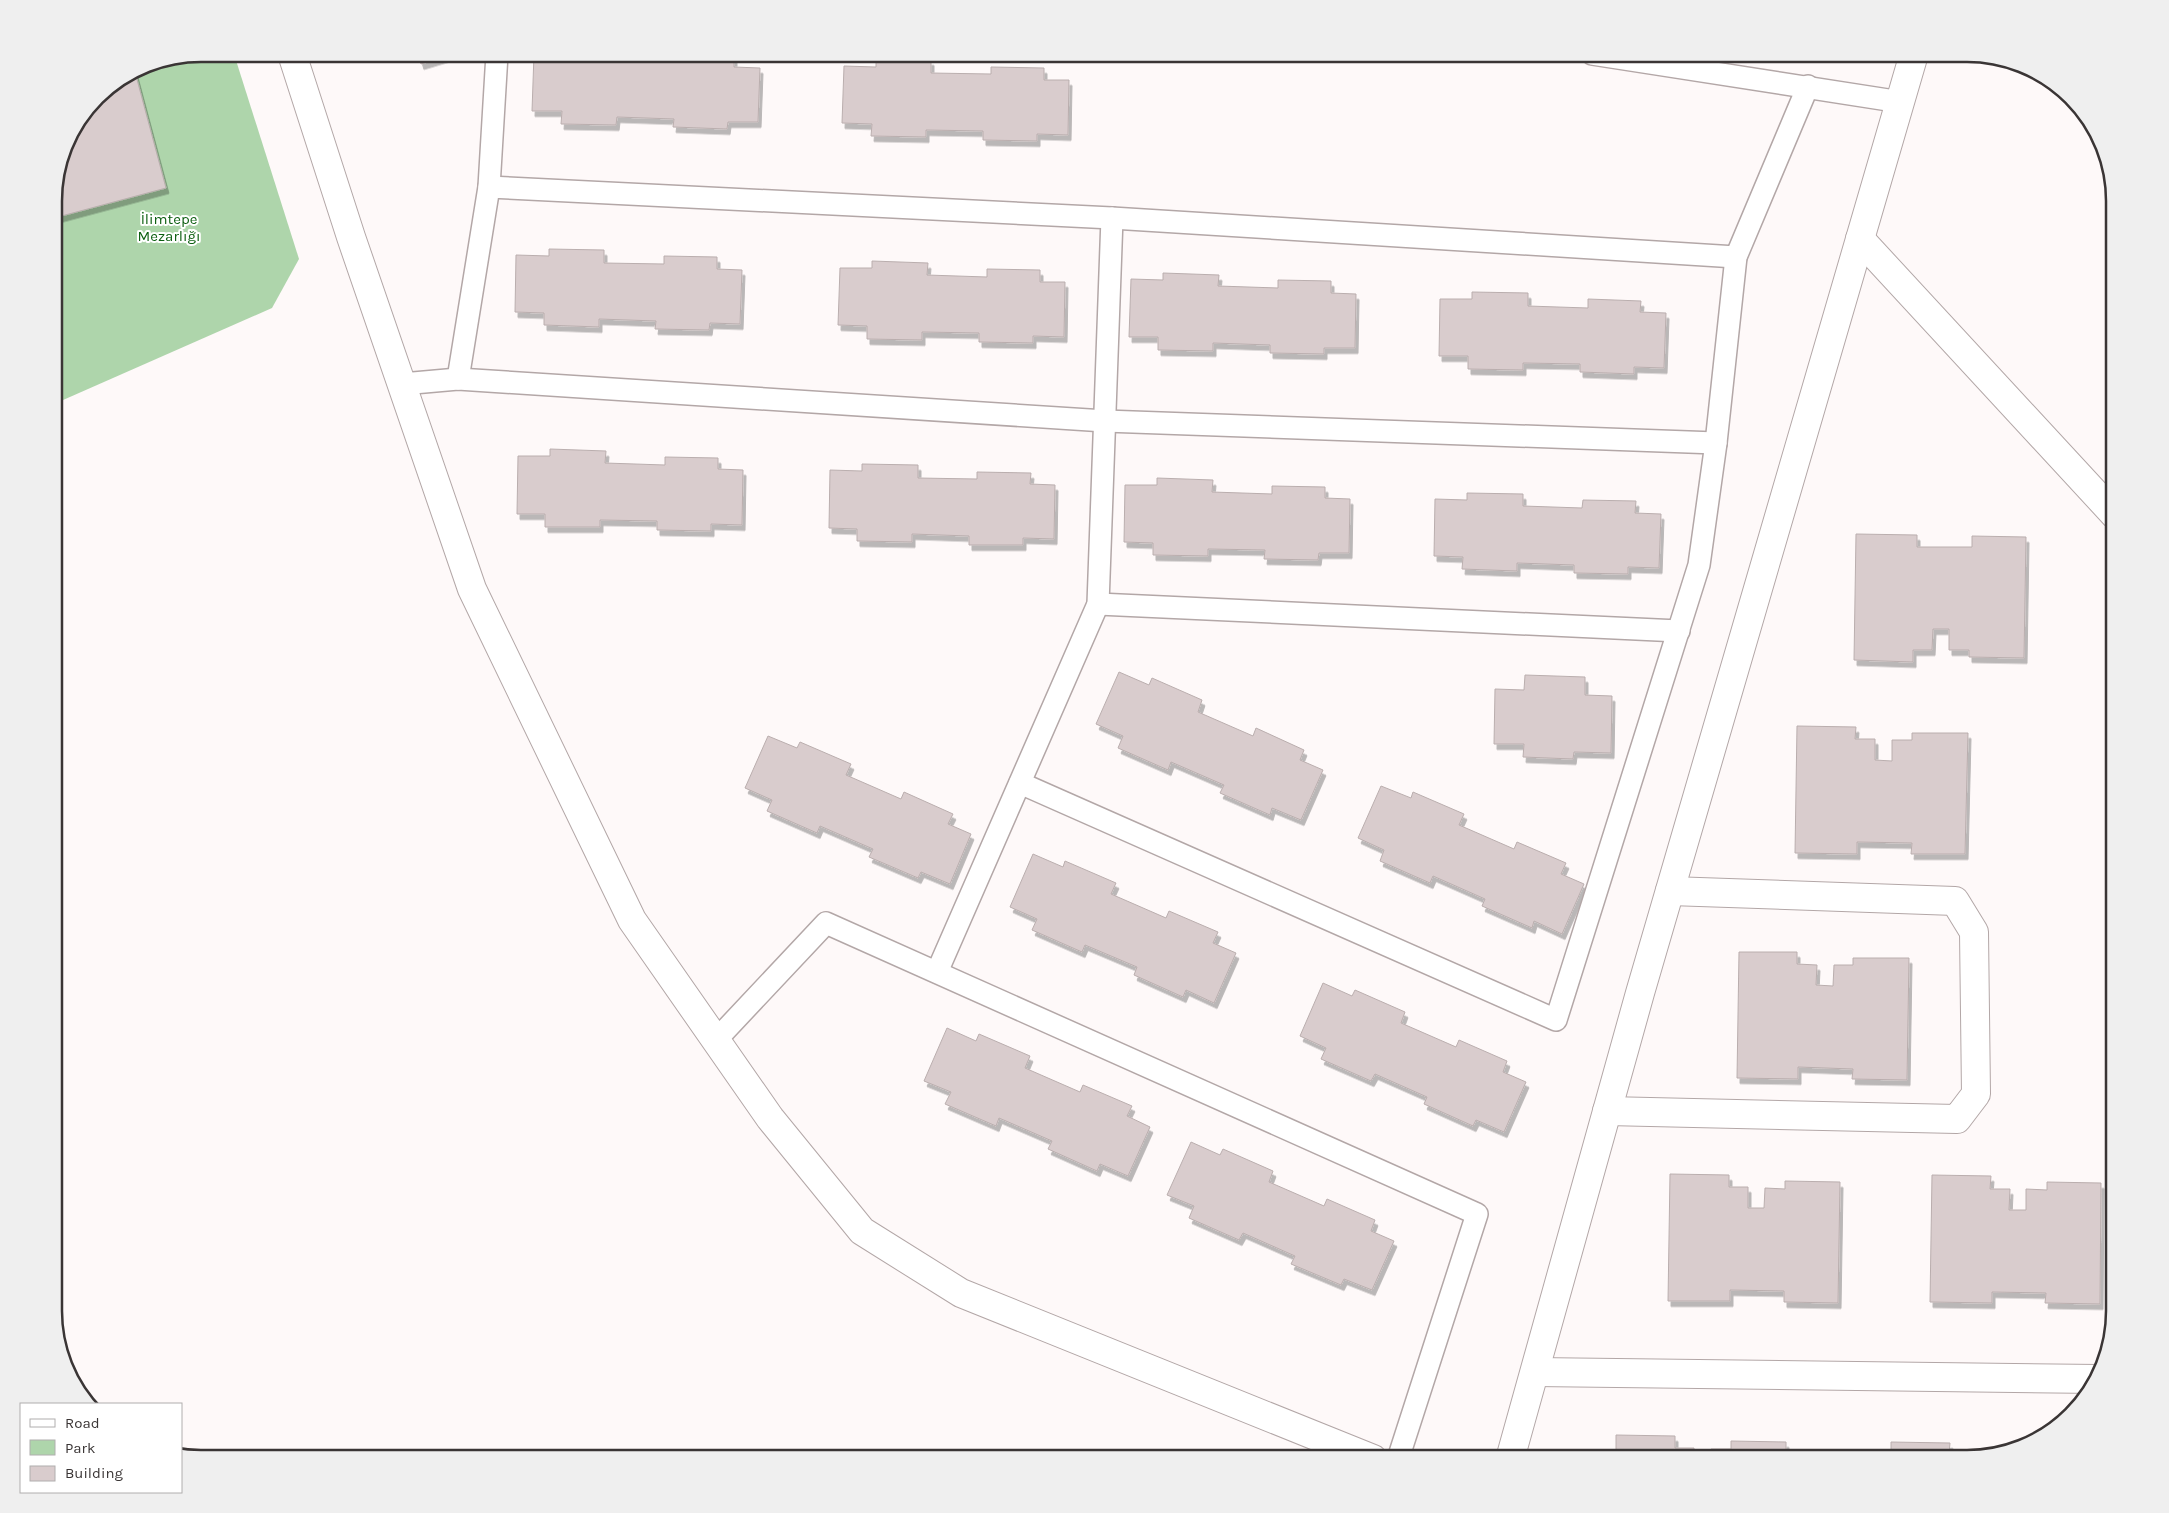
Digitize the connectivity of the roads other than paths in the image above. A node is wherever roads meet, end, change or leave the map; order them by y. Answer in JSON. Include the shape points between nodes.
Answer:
{"nodes":[{"id":1,"x":295,"y":62,"type":"edge"},
{"id":2,"x":497,"y":62,"type":"edge"},
{"id":3,"x":1646,"y":62,"type":"edge"},
{"id":4,"x":1912,"y":62,"type":"edge"},
{"id":5,"x":1808,"y":86,"type":"junction"},
{"id":6,"x":1900,"y":102,"type":"junction"},
{"id":7,"x":489,"y":187,"type":"junction"},
{"id":8,"x":1112,"y":218,"type":"junction"},
{"id":9,"x":1860,"y":239,"type":"junction"},
{"id":10,"x":1736,"y":257,"type":"junction"},
{"id":11,"x":458,"y":379,"type":"junction"},
{"id":12,"x":402,"y":384,"type":"junction"},
{"id":13,"x":1105,"y":421,"type":"junction"},
{"id":14,"x":1716,"y":443,"type":"junction"},
{"id":15,"x":2106,"y":505,"type":"edge"},
{"id":16,"x":1098,"y":604,"type":"junction"},
{"id":17,"x":1679,"y":631,"type":"junction"},
{"id":18,"x":1020,"y":783,"type":"junction"},
{"id":19,"x":1670,"y":891,"type":"junction"},
{"id":20,"x":937,"y":972,"type":"junction"},
{"id":21,"x":716,"y":1040,"type":"junction"},
{"id":22,"x":1607,"y":1111,"type":"junction"},
{"id":23,"x":1535,"y":1372,"type":"junction"},
{"id":24,"x":2089,"y":1379,"type":"edge"},
{"id":25,"x":1351,"y":1450,"type":"edge"},
{"id":26,"x":1401,"y":1450,"type":"edge"},
{"id":27,"x":1513,"y":1450,"type":"edge"}],
"edges":[{"from":1,"to":12,"type":"street"},
{"from":2,"to":7,"type":"lane"},
{"from":3,"to":5,"type":"lane"},
{"from":4,"to":6,"type":"street"},
{"from":5,"to":6,"type":"lane"},
{"from":5,"to":10,"type":"lane"},
{"from":6,"to":9,"type":"street"},
{"from":7,"to":8,"type":"lane"},
{"from":7,"to":11,"type":"lane"},
{"from":8,"to":10,"type":"lane"},
{"from":8,"to":13,"type":"lane"},
{"from":9,"to":15,"type":"street"},
{"from":9,"to":19,"type":"street"},
{"from":10,"to":14,"type":"lane"},
{"from":11,"to":12,"type":"lane"},
{"from":11,"to":13,"type":"lane"},
{"from":12,"to":21,"type":"street","via":[[476,598],[632,920]]},
{"from":13,"to":14,"type":"lane"},
{"from":13,"to":16,"type":"lane"},
{"from":14,"to":17,"type":"lane","via":[[1699,564]]},
{"from":16,"to":17,"type":"lane"},
{"from":16,"to":18,"type":"lane"},
{"from":17,"to":18,"type":"lane","via":[[1556,1020]]},
{"from":18,"to":20,"type":"lane"},
{"from":19,"to":22,"type":"street"},
{"from":19,"to":22,"type":"street","via":[[1955,901],[1974,932],[1976,1094],[1956,1119]]},
{"from":20,"to":21,"type":"lane","via":[[826,923]]},
{"from":20,"to":26,"type":"lane","via":[[1477,1214]]},
{"from":21,"to":25,"type":"street","via":[[770,1118],[862,1230],[961,1293]]},
{"from":22,"to":23,"type":"street"},
{"from":23,"to":24,"type":"street"},
{"from":23,"to":27,"type":"street"}]}
